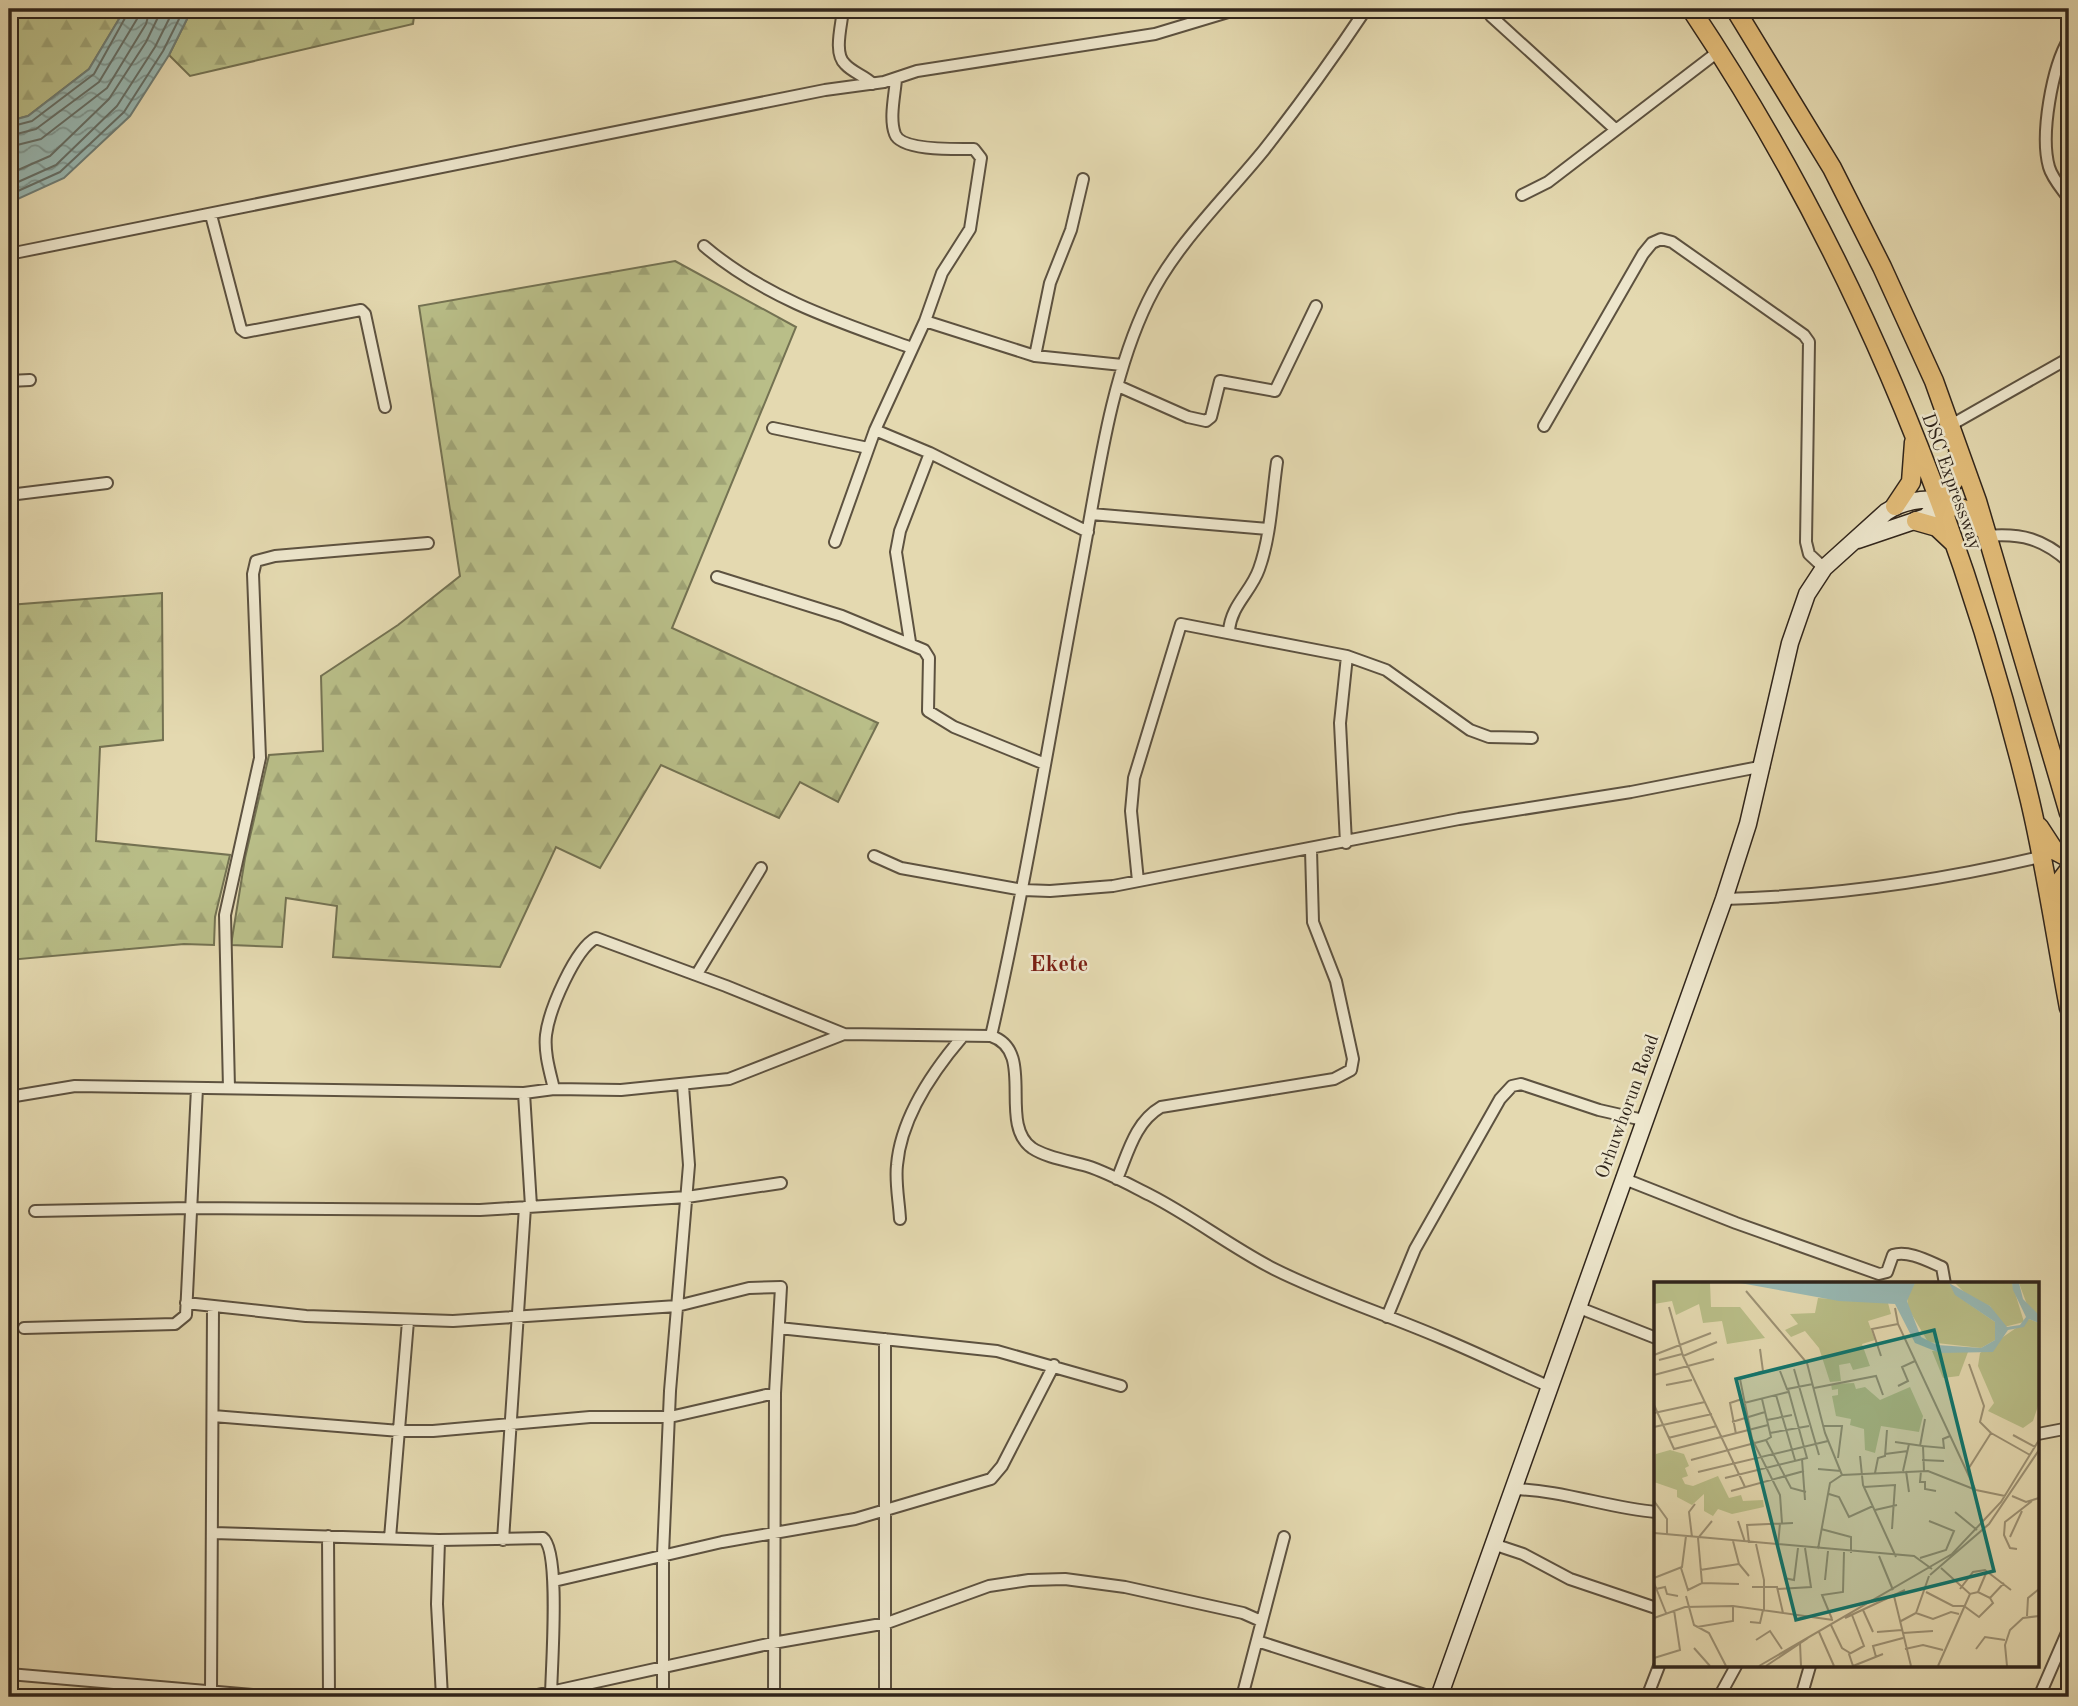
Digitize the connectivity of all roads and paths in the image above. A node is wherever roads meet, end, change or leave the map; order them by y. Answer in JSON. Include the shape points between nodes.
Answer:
{"nodes":[{"id":1,"x":843,"y":9,"type":"edge"},
{"id":2,"x":1238,"y":9,"type":"edge"},
{"id":3,"x":1366,"y":9,"type":"edge"},
{"id":4,"x":1691,"y":9,"type":"edge"},
{"id":5,"x":1735,"y":9,"type":"edge"},
{"id":6,"x":1210,"y":12,"type":"edge"},
{"id":7,"x":1491,"y":16,"type":"dead end"},
{"id":8,"x":2069,"y":39,"type":"edge"},
{"id":9,"x":1719,"y":51,"type":"junction"},
{"id":10,"x":2066,"y":56,"type":"edge"},
{"id":11,"x":896,"y":79,"type":"junction"},
{"id":12,"x":873,"y":84,"type":"junction"},
{"id":13,"x":1615,"y":129,"type":"junction"},
{"id":14,"x":1083,"y":179,"type":"dead end"},
{"id":15,"x":1522,"y":195,"type":"dead end"},
{"id":16,"x":2069,"y":199,"type":"edge"},
{"id":17,"x":211,"y":215,"type":"junction"},
{"id":18,"x":704,"y":246,"type":"dead end"},
{"id":19,"x":9,"y":254,"type":"edge"},
{"id":20,"x":1316,"y":306,"type":"dead end"},
{"id":21,"x":925,"y":321,"type":"junction"},
{"id":22,"x":912,"y":348,"type":"junction"},
{"id":23,"x":1035,"y":356,"type":"junction"},
{"id":24,"x":2069,"y":358,"type":"edge"},
{"id":25,"x":1122,"y":365,"type":"junction"},
{"id":26,"x":30,"y":380,"type":"dead end"},
{"id":27,"x":9,"y":381,"type":"edge"},
{"id":28,"x":1118,"y":386,"type":"junction"},
{"id":29,"x":385,"y":407,"type":"dead end"},
{"id":30,"x":1951,"y":425,"type":"junction"},
{"id":31,"x":1544,"y":426,"type":"dead end"},
{"id":32,"x":773,"y":428,"type":"dead end"},
{"id":33,"x":875,"y":430,"type":"junction"},
{"id":34,"x":1914,"y":435,"type":"junction"},
{"id":35,"x":1958,"y":443,"type":"junction"},
{"id":36,"x":869,"y":448,"type":"junction"},
{"id":37,"x":930,"y":453,"type":"junction"},
{"id":38,"x":1277,"y":461,"type":"dead end"},
{"id":39,"x":107,"y":484,"type":"dead end"},
{"id":40,"x":9,"y":495,"type":"edge"},
{"id":41,"x":1941,"y":501,"type":"junction"},
{"id":42,"x":1895,"y":506,"type":"junction"},
{"id":43,"x":1091,"y":514,"type":"junction"},
{"id":44,"x":1916,"y":521,"type":"junction"},
{"id":45,"x":1268,"y":529,"type":"junction"},
{"id":46,"x":1088,"y":532,"type":"junction"},
{"id":47,"x":1987,"y":536,"type":"junction"},
{"id":48,"x":1858,"y":540,"type":"junction"},
{"id":49,"x":835,"y":542,"type":"dead end"},
{"id":50,"x":428,"y":543,"type":"dead end"},
{"id":51,"x":1955,"y":544,"type":"junction"},
{"id":52,"x":2069,"y":562,"type":"edge"},
{"id":53,"x":1824,"y":568,"type":"junction"},
{"id":54,"x":717,"y":577,"type":"dead end"},
{"id":55,"x":1229,"y":631,"type":"junction"},
{"id":56,"x":910,"y":642,"type":"junction"},
{"id":57,"x":1347,"y":656,"type":"junction"},
{"id":58,"x":1532,"y":738,"type":"dead end"},
{"id":59,"x":1045,"y":764,"type":"junction"},
{"id":60,"x":1764,"y":766,"type":"junction"},
{"id":61,"x":2030,"y":804,"type":"junction"},
{"id":62,"x":2069,"y":813,"type":"edge"},
{"id":63,"x":1346,"y":843,"type":"junction"},
{"id":64,"x":1311,"y":850,"type":"junction"},
{"id":65,"x":874,"y":856,"type":"dead end"},
{"id":66,"x":2040,"y":857,"type":"junction"},
{"id":67,"x":2069,"y":858,"type":"edge"},
{"id":68,"x":761,"y":868,"type":"dead end"},
{"id":69,"x":2069,"y":870,"type":"edge"},
{"id":70,"x":1138,"y":881,"type":"junction"},
{"id":71,"x":1023,"y":890,"type":"junction"},
{"id":72,"x":1724,"y":899,"type":"junction"},
{"id":73,"x":2052,"y":918,"type":"junction"},
{"id":74,"x":697,"y":974,"type":"junction"},
{"id":75,"x":2069,"y":1008,"type":"edge"},
{"id":76,"x":844,"y":1034,"type":"junction"},
{"id":77,"x":963,"y":1036,"type":"junction"},
{"id":78,"x":991,"y":1036,"type":"junction"},
{"id":79,"x":683,"y":1086,"type":"junction"},
{"id":80,"x":197,"y":1088,"type":"junction"},
{"id":81,"x":229,"y":1088,"type":"junction"},
{"id":82,"x":554,"y":1090,"type":"junction"},
{"id":83,"x":524,"y":1093,"type":"junction"},
{"id":84,"x":9,"y":1097,"type":"edge"},
{"id":85,"x":1643,"y":1120,"type":"junction"},
{"id":86,"x":1622,"y":1178,"type":"junction"},
{"id":87,"x":1117,"y":1179,"type":"junction"},
{"id":88,"x":781,"y":1183,"type":"dead end"},
{"id":89,"x":687,"y":1197,"type":"junction"},
{"id":90,"x":528,"y":1206,"type":"junction"},
{"id":91,"x":191,"y":1208,"type":"junction"},
{"id":92,"x":35,"y":1210,"type":"dead end"},
{"id":93,"x":900,"y":1219,"type":"dead end"},
{"id":94,"x":1945,"y":1282,"type":"edge"},
{"id":95,"x":186,"y":1303,"type":"junction"},
{"id":96,"x":677,"y":1306,"type":"junction"},
{"id":97,"x":213,"y":1307,"type":"junction"},
{"id":98,"x":1577,"y":1307,"type":"junction"},
{"id":99,"x":518,"y":1315,"type":"junction"},
{"id":100,"x":1387,"y":1317,"type":"junction"},
{"id":101,"x":408,"y":1321,"type":"junction"},
{"id":102,"x":24,"y":1328,"type":"dead end"},
{"id":103,"x":779,"y":1328,"type":"junction"},
{"id":104,"x":1654,"y":1337,"type":"edge"},
{"id":105,"x":885,"y":1339,"type":"junction"},
{"id":106,"x":1054,"y":1365,"type":"junction"},
{"id":107,"x":1121,"y":1386,"type":"dead end"},
{"id":108,"x":1548,"y":1386,"type":"junction"},
{"id":109,"x":775,"y":1393,"type":"junction"},
{"id":110,"x":213,"y":1416,"type":"junction"},
{"id":111,"x":670,"y":1418,"type":"junction"},
{"id":112,"x":512,"y":1423,"type":"junction"},
{"id":113,"x":2069,"y":1428,"type":"edge"},
{"id":114,"x":400,"y":1431,"type":"junction"},
{"id":115,"x":2039,"y":1434,"type":"edge"},
{"id":116,"x":1513,"y":1489,"type":"junction"},
{"id":117,"x":887,"y":1509,"type":"junction"},
{"id":118,"x":1654,"y":1512,"type":"edge"},
{"id":119,"x":213,"y":1533,"type":"junction"},
{"id":120,"x":774,"y":1534,"type":"junction"},
{"id":121,"x":328,"y":1536,"type":"junction"},
{"id":122,"x":1284,"y":1537,"type":"dead end"},
{"id":123,"x":390,"y":1538,"type":"junction"},
{"id":124,"x":439,"y":1540,"type":"junction"},
{"id":125,"x":503,"y":1540,"type":"junction"},
{"id":126,"x":1493,"y":1544,"type":"junction"},
{"id":127,"x":663,"y":1554,"type":"junction"},
{"id":128,"x":554,"y":1581,"type":"junction"},
{"id":129,"x":1654,"y":1607,"type":"edge"},
{"id":130,"x":1261,"y":1621,"type":"junction"},
{"id":131,"x":887,"y":1623,"type":"junction"},
{"id":132,"x":2069,"y":1628,"type":"edge"},
{"id":133,"x":1257,"y":1641,"type":"junction"},
{"id":134,"x":773,"y":1643,"type":"junction"},
{"id":135,"x":1659,"y":1668,"type":"edge"},
{"id":136,"x":1735,"y":1668,"type":"edge"},
{"id":137,"x":1809,"y":1668,"type":"edge"},
{"id":138,"x":663,"y":1669,"type":"junction"},
{"id":139,"x":9,"y":1674,"type":"edge"},
{"id":140,"x":211,"y":1692,"type":"junction"},
{"id":141,"x":170,"y":1693,"type":"edge"},
{"id":142,"x":551,"y":1695,"type":"edge"},
{"id":143,"x":277,"y":1697,"type":"edge"},
{"id":144,"x":329,"y":1697,"type":"edge"},
{"id":145,"x":442,"y":1697,"type":"edge"},
{"id":146,"x":528,"y":1697,"type":"edge"},
{"id":147,"x":663,"y":1697,"type":"edge"},
{"id":148,"x":774,"y":1697,"type":"edge"},
{"id":149,"x":886,"y":1697,"type":"edge"},
{"id":150,"x":1242,"y":1697,"type":"edge"},
{"id":151,"x":1431,"y":1697,"type":"edge"},
{"id":152,"x":1440,"y":1697,"type":"edge"},
{"id":153,"x":1647,"y":1697,"type":"edge"},
{"id":154,"x":1719,"y":1697,"type":"edge"},
{"id":155,"x":1801,"y":1697,"type":"edge"},
{"id":156,"x":2039,"y":1697,"type":"edge"}],
"edges":[{"from":1,"to":12,"type":"street","via":[[839,54],[843,63]]},
{"from":2,"to":6,"type":"street"},
{"from":3,"to":25,"type":"street","via":[[1303,98],[1184,246],[1150,298]]},
{"from":4,"to":9,"type":"main road","name":"DSC Expressway"},
{"from":5,"to":30,"type":"main road","name":"DSC Expressway","via":[[1832,168],[1888,278]]},
{"from":6,"to":11,"type":"street","via":[[1155,34],[917,71]]},
{"from":7,"to":13,"type":"street"},
{"from":8,"to":10,"type":"street"},
{"from":9,"to":13,"type":"street"},
{"from":9,"to":34,"type":"main road","name":"DSC Expressway","via":[[1786,162],[1838,262]]},
{"from":10,"to":16,"type":"street","via":[[2052,90],[2046,154],[2050,170]]},
{"from":11,"to":12,"type":"street"},
{"from":11,"to":21,"type":"street","via":[[893,124],[901,142],[933,149],[974,149],[981,158],[970,229],[942,273]]},
{"from":12,"to":17,"type":"street"},
{"from":13,"to":15,"type":"street","via":[[1548,182]]},
{"from":14,"to":23,"type":"street","via":[[1072,230],[1050,283]]},
{"from":17,"to":19,"type":"street"},
{"from":17,"to":29,"type":"street","via":[[241,329],[361,310]]},
{"from":18,"to":22,"type":"street","via":[[729,268],[772,293]]},
{"from":20,"to":28,"type":"street","via":[[1275,391],[1220,381],[1206,421]]},
{"from":21,"to":22,"type":"street"},
{"from":21,"to":23,"type":"street"},
{"from":22,"to":33,"type":"street"},
{"from":23,"to":25,"type":"street"},
{"from":24,"to":30,"type":"street"},
{"from":25,"to":28,"type":"street"},
{"from":26,"to":27,"type":"street"},
{"from":28,"to":43,"type":"street"},
{"from":30,"to":35,"type":"main road","name":"DSC Expressway"},
{"from":31,"to":53,"type":"street","via":[[1643,254],[1661,239],[1671,242],[1809,342],[1806,542],[1809,554]]},
{"from":32,"to":36,"type":"street"},
{"from":33,"to":36,"type":"street"},
{"from":33,"to":37,"type":"street"},
{"from":34,"to":41,"type":"main road","name":"DSC Expressway"},
{"from":34,"to":42,"type":"main road","via":[[1911,482]]},
{"from":35,"to":41,"type":"main road","via":[[1955,479]]},
{"from":35,"to":47,"type":"main road","name":"DSC Expressway"},
{"from":36,"to":49,"type":"street"},
{"from":37,"to":46,"type":"street"},
{"from":37,"to":56,"type":"street","via":[[896,552]]},
{"from":38,"to":45,"type":"street"},
{"from":39,"to":40,"type":"street"},
{"from":41,"to":42,"type":"street","via":[[1931,498]]},
{"from":41,"to":44,"type":"street","via":[[1934,512]]},
{"from":41,"to":47,"type":"main road","via":[[1963,509]]},
{"from":41,"to":51,"type":"main road","name":"DSC Expressway"},
{"from":42,"to":48,"type":"street","name":"Orhuwhorun Road"},
{"from":43,"to":45,"type":"street"},
{"from":43,"to":46,"type":"street"},
{"from":44,"to":48,"type":"street"},
{"from":44,"to":51,"type":"main road","via":[[1937,527]]},
{"from":45,"to":55,"type":"street","via":[[1261,566],[1234,607]]},
{"from":46,"to":59,"type":"street"},
{"from":47,"to":52,"type":"street","via":[[2036,539]]},
{"from":47,"to":62,"type":"main road","name":"DSC Expressway"},
{"from":48,"to":53,"type":"street","name":"Orhuwhorun Road"},
{"from":50,"to":81,"type":"street","via":[[257,561],[253,574],[260,758],[225,915]]},
{"from":51,"to":61,"type":"main road","name":"DSC Expressway"},
{"from":53,"to":60,"type":"street","name":"Orhuwhorun Road","via":[[1798,615]]},
{"from":54,"to":56,"type":"street"},
{"from":55,"to":57,"type":"street"},
{"from":55,"to":70,"type":"street","via":[[1188,623],[1178,628],[1134,778],[1131,811]]},
{"from":56,"to":59,"type":"street","via":[[928,653],[928,711],[954,727]]},
{"from":57,"to":58,"type":"street","via":[[1386,670],[1470,730],[1489,737]]},
{"from":57,"to":63,"type":"street","via":[[1340,723]]},
{"from":59,"to":71,"type":"street"},
{"from":60,"to":63,"type":"street"},
{"from":60,"to":72,"type":"street","name":"Orhuwhorun Road"},
{"from":61,"to":66,"type":"main road","name":"DSC Expressway"},
{"from":61,"to":67,"type":"main road","via":[[2049,844]]},
{"from":63,"to":64,"type":"street"},
{"from":64,"to":70,"type":"street"},
{"from":64,"to":87,"type":"street","via":[[1313,922],[1336,981],[1353,1059],[1351,1070],[1334,1079],[1161,1107],[1147,1115]]},
{"from":65,"to":71,"type":"street","via":[[901,867]]},
{"from":66,"to":72,"type":"street","via":[[1885,887]]},
{"from":66,"to":73,"type":"main road","name":"DSC Expressway"},
{"from":68,"to":74,"type":"street"},
{"from":69,"to":73,"type":"main road","via":[[2056,894]]},
{"from":70,"to":71,"type":"street"},
{"from":71,"to":78,"type":"street"},
{"from":72,"to":85,"type":"street","name":"Orhuwhorun Road"},
{"from":73,"to":75,"type":"main road","name":"DSC Expressway"},
{"from":74,"to":76,"type":"street"},
{"from":74,"to":82,"type":"street","via":[[603,939],[587,943],[559,993],[546,1034]]},
{"from":76,"to":77,"type":"street"},
{"from":76,"to":79,"type":"street","via":[[729,1079]]},
{"from":77,"to":78,"type":"street"},
{"from":77,"to":93,"type":"street","via":[[926,1085],[903,1138],[897,1164]]},
{"from":78,"to":87,"type":"street","via":[[1000,1039],[1011,1057],[1019,1135],[1032,1149]]},
{"from":79,"to":82,"type":"street"},
{"from":79,"to":89,"type":"street","via":[[690,1165]]},
{"from":80,"to":81,"type":"street"},
{"from":80,"to":84,"type":"street","via":[[75,1086]]},
{"from":80,"to":91,"type":"street"},
{"from":81,"to":83,"type":"street"},
{"from":82,"to":83,"type":"street"},
{"from":83,"to":90,"type":"street"},
{"from":85,"to":86,"type":"street","name":"Orhuwhorun Road"},
{"from":85,"to":100,"type":"street","via":[[1599,1110],[1534,1086],[1512,1086],[1500,1098],[1415,1249]]},
{"from":86,"to":94,"type":"street","via":[[1879,1274],[1886,1272],[1893,1255],[1927,1260],[1942,1267]]},
{"from":86,"to":98,"type":"street","name":"Orhuwhorun Road"},
{"from":87,"to":100,"type":"street","via":[[1272,1268]]},
{"from":88,"to":89,"type":"street"},
{"from":89,"to":90,"type":"street"},
{"from":89,"to":96,"type":"street"},
{"from":90,"to":91,"type":"street"},
{"from":90,"to":99,"type":"street"},
{"from":91,"to":92,"type":"street"},
{"from":91,"to":95,"type":"street"},
{"from":95,"to":97,"type":"street"},
{"from":95,"to":102,"type":"street","via":[[186,1315],[175,1324]]},
{"from":96,"to":99,"type":"street"},
{"from":96,"to":103,"type":"street","via":[[775,1285],[783,1294]]},
{"from":96,"to":111,"type":"street"},
{"from":97,"to":101,"type":"street"},
{"from":97,"to":110,"type":"street"},
{"from":98,"to":104,"type":"street"},
{"from":98,"to":108,"type":"street","name":"Orhuwhorun Road"},
{"from":99,"to":101,"type":"street"},
{"from":99,"to":112,"type":"street"},
{"from":100,"to":108,"type":"street"},
{"from":101,"to":114,"type":"street"},
{"from":103,"to":105,"type":"street"},
{"from":103,"to":109,"type":"street"},
{"from":105,"to":106,"type":"street","via":[[997,1351]]},
{"from":105,"to":117,"type":"street"},
{"from":106,"to":107,"type":"street"},
{"from":106,"to":117,"type":"street","via":[[995,1475]]},
{"from":108,"to":116,"type":"street","name":"Orhuwhorun Road"},
{"from":109,"to":111,"type":"street"},
{"from":109,"to":120,"type":"street"},
{"from":110,"to":114,"type":"street"},
{"from":110,"to":119,"type":"street"},
{"from":111,"to":112,"type":"street","via":[[590,1417]]},
{"from":111,"to":127,"type":"street"},
{"from":112,"to":114,"type":"street"},
{"from":112,"to":125,"type":"street"},
{"from":113,"to":115,"type":"street"},
{"from":114,"to":123,"type":"street"},
{"from":116,"to":118,"type":"street","via":[[1544,1490]]},
{"from":116,"to":126,"type":"street","name":"Orhuwhorun Road"},
{"from":117,"to":120,"type":"street"},
{"from":117,"to":131,"type":"street"},
{"from":119,"to":121,"type":"street"},
{"from":119,"to":140,"type":"street"},
{"from":120,"to":127,"type":"street"},
{"from":120,"to":134,"type":"street"},
{"from":121,"to":123,"type":"street"},
{"from":121,"to":144,"type":"street"},
{"from":122,"to":130,"type":"street"},
{"from":123,"to":124,"type":"street"},
{"from":124,"to":125,"type":"street"},
{"from":124,"to":145,"type":"street"},
{"from":125,"to":128,"type":"street","via":[[547,1541]]},
{"from":126,"to":129,"type":"street","via":[[1570,1579]]},
{"from":126,"to":152,"type":"street","name":"Orhuwhorun Road"},
{"from":127,"to":128,"type":"street"},
{"from":127,"to":138,"type":"street"},
{"from":128,"to":142,"type":"street"},
{"from":130,"to":131,"type":"street","via":[[1151,1593],[1065,1579],[989,1586]]},
{"from":130,"to":133,"type":"street"},
{"from":131,"to":134,"type":"street"},
{"from":131,"to":149,"type":"street","via":[[883,1646]]},
{"from":132,"to":156,"type":"street"},
{"from":133,"to":150,"type":"street"},
{"from":133,"to":151,"type":"street"},
{"from":134,"to":138,"type":"street"},
{"from":134,"to":148,"type":"street"},
{"from":135,"to":153,"type":"street"},
{"from":136,"to":154,"type":"street"},
{"from":137,"to":155,"type":"street"},
{"from":138,"to":142,"type":"street"},
{"from":138,"to":147,"type":"street"},
{"from":139,"to":141,"type":"street"},
{"from":140,"to":141,"type":"street"},
{"from":140,"to":143,"type":"street"},
{"from":142,"to":146,"type":"street"}]}
